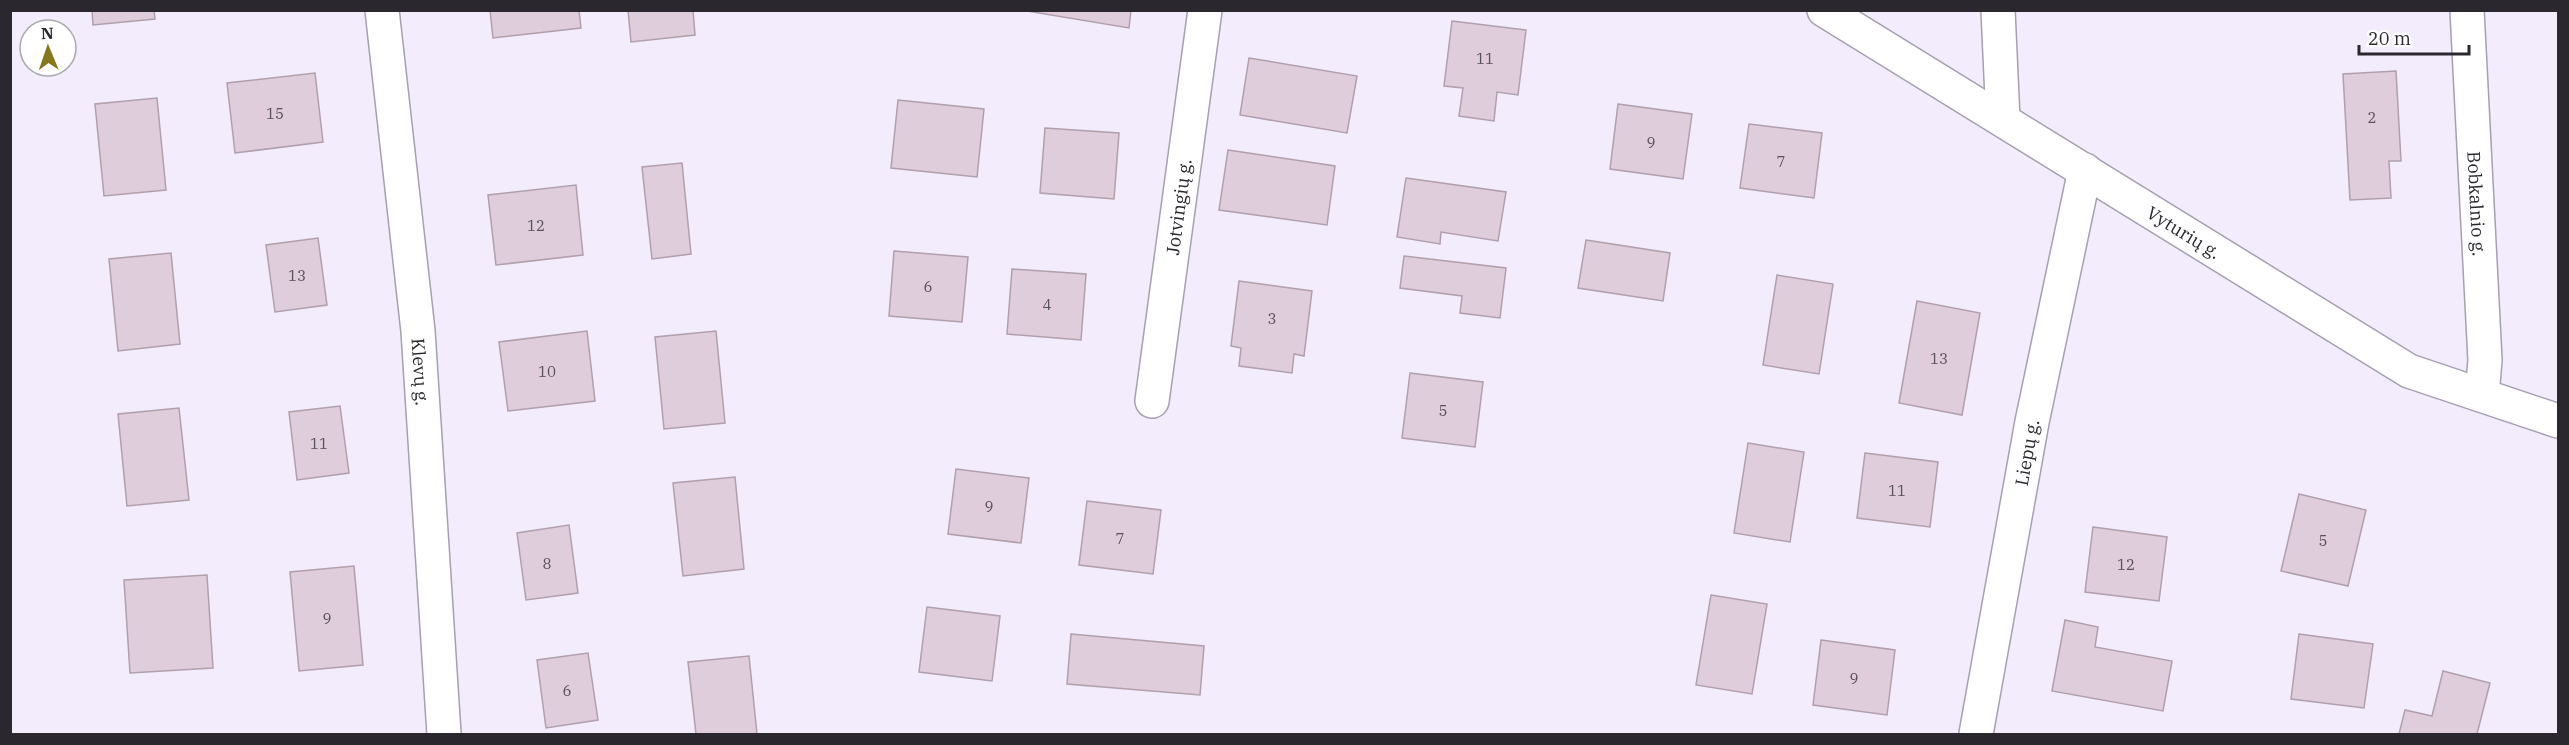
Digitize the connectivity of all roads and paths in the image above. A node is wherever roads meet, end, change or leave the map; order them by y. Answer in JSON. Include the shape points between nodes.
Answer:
{"nodes":[{"id":1,"x":382,"y":10,"type":"edge"},
{"id":2,"x":1205,"y":10,"type":"edge"},
{"id":3,"x":1824,"y":10,"type":"edge"},
{"id":4,"x":1998,"y":10,"type":"edge"},
{"id":5,"x":2467,"y":10,"type":"edge"},
{"id":6,"x":2003,"y":120,"type":"junction"},
{"id":7,"x":2085,"y":170,"type":"junction"},
{"id":8,"x":2482,"y":395,"type":"junction"},
{"id":9,"x":1152,"y":401,"type":"dead end"},
{"id":10,"x":2559,"y":421,"type":"edge"},
{"id":11,"x":444,"y":735,"type":"edge"},
{"id":12,"x":1976,"y":735,"type":"edge"}],
"edges":[{"from":1,"to":11,"type":"street","name":"Klevų g.","via":[[418,331]]},
{"from":2,"to":9,"type":"street","name":"Jotvingių g."},
{"from":3,"to":6,"type":"street","name":"Vyturių g."},
{"from":4,"to":6,"type":"street"},
{"from":5,"to":8,"type":"street","name":"Bobkalnio g.","via":[[2485,360]]},
{"from":6,"to":7,"type":"street","name":"Vyturių g."},
{"from":7,"to":8,"type":"street","name":"Vyturių g.","via":[[2409,371]]},
{"from":7,"to":12,"type":"street","name":"Liepų g.","via":[[2032,422]]},
{"from":8,"to":10,"type":"street","name":"Vyturių g."}]}
